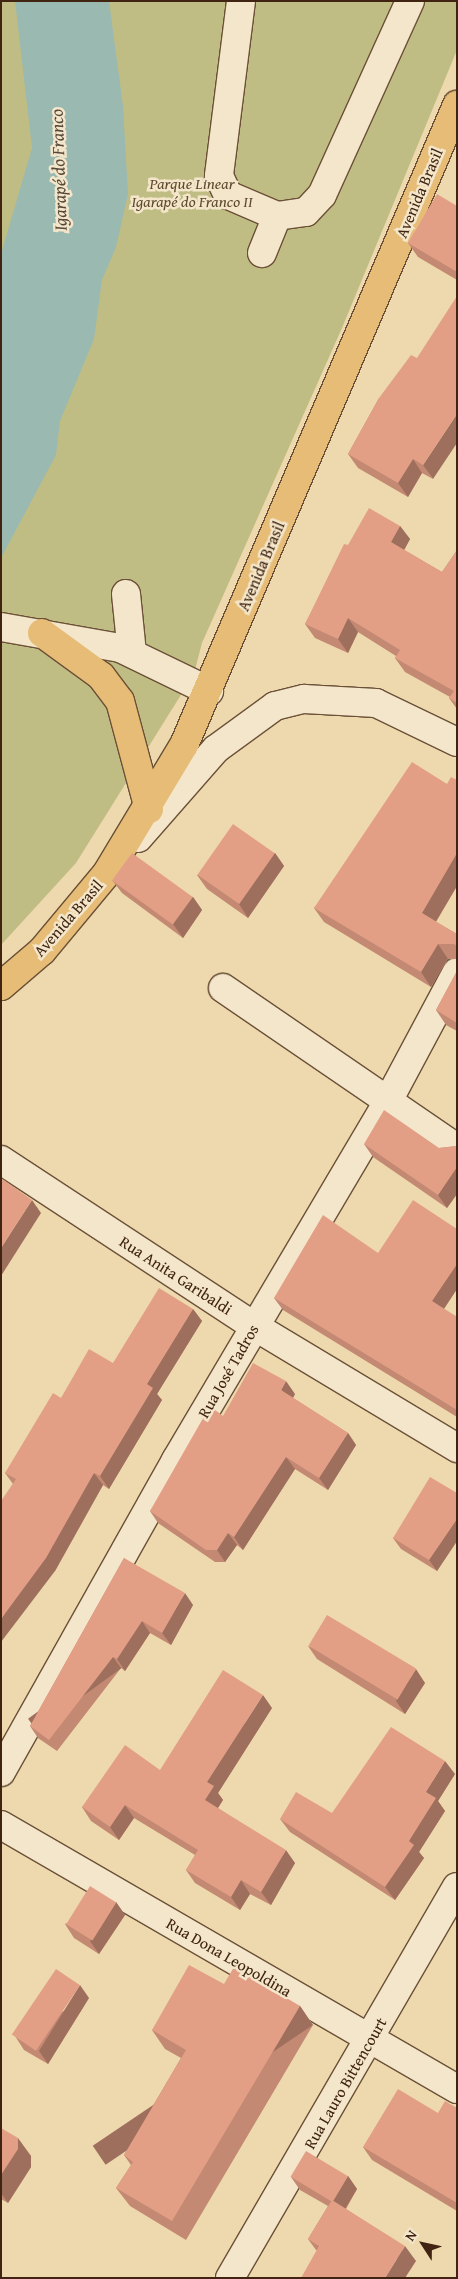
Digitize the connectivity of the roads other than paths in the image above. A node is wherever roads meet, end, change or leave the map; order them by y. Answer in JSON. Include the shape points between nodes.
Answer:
{"nodes":[{"id":1,"x":241,"y":1,"type":"edge"},
{"id":2,"x":410,"y":1,"type":"edge"},
{"id":3,"x":457,"y":105,"type":"edge"},
{"id":4,"x":277,"y":216,"type":"junction"},
{"id":5,"x":262,"y":253,"type":"dead end"},
{"id":6,"x":126,"y":594,"type":"dead end"},
{"id":7,"x":22,"y":631,"type":"edge"},
{"id":8,"x":132,"y":653,"type":"junction"},
{"id":9,"x":209,"y":691,"type":"junction"},
{"id":10,"x":457,"y":742,"type":"edge"},
{"id":11,"x":149,"y":809,"type":"junction"},
{"id":12,"x":107,"y":873,"type":"junction"},
{"id":13,"x":457,"y":972,"type":"edge"},
{"id":14,"x":1,"y":986,"type":"edge"},
{"id":15,"x":223,"y":988,"type":"dead end"},
{"id":16,"x":388,"y":1101,"type":"junction"},
{"id":17,"x":457,"y":1148,"type":"edge"},
{"id":18,"x":1,"y":1160,"type":"edge"},
{"id":19,"x":254,"y":1326,"type":"junction"},
{"id":20,"x":457,"y":1448,"type":"edge"},
{"id":21,"x":1,"y":1772,"type":"edge"},
{"id":22,"x":1,"y":1825,"type":"edge"},
{"id":23,"x":457,"y":1887,"type":"edge"},
{"id":24,"x":371,"y":2039,"type":"junction"},
{"id":25,"x":457,"y":2089,"type":"edge"},
{"id":26,"x":230,"y":2278,"type":"edge"}],
"edges":[{"from":1,"to":4,"type":"street","via":[[219,176],[228,195]]},
{"from":2,"to":4,"type":"street","via":[[322,195],[306,212]]},
{"from":3,"to":9,"type":"highway","name":"Avenida Brasil"},
{"from":4,"to":5,"type":"street"},
{"from":6,"to":8,"type":"street"},
{"from":7,"to":8,"type":"street"},
{"from":7,"to":11,"type":"highway","via":[[101,676],[120,702]]},
{"from":8,"to":9,"type":"street"},
{"from":9,"to":11,"type":"highway","name":"Avenida Brasil"},
{"from":10,"to":12,"type":"street","via":[[376,703],[304,699],[275,706],[216,750]]},
{"from":11,"to":12,"type":"highway","name":"Avenida Brasil"},
{"from":12,"to":14,"type":"highway","name":"Avenida Brasil","via":[[42,951]]},
{"from":13,"to":16,"type":"street","name":"Rua José Tadros"},
{"from":15,"to":16,"type":"street"},
{"from":16,"to":17,"type":"street"},
{"from":16,"to":19,"type":"street","name":"Rua José Tadros"},
{"from":18,"to":19,"type":"street","name":"Rua Anita Garibaldi"},
{"from":19,"to":20,"type":"street","name":"Rua Anita Garibaldi"},
{"from":19,"to":21,"type":"street","name":"Rua José Tadros"},
{"from":22,"to":24,"type":"street","name":"Rua Dona Leopoldina"},
{"from":23,"to":24,"type":"street","name":"Rua Lauro Bittencourt"},
{"from":24,"to":25,"type":"street","name":"Rua Dona Leopoldina"},
{"from":24,"to":26,"type":"street","name":"Rua Lauro Bittencourt"}]}
